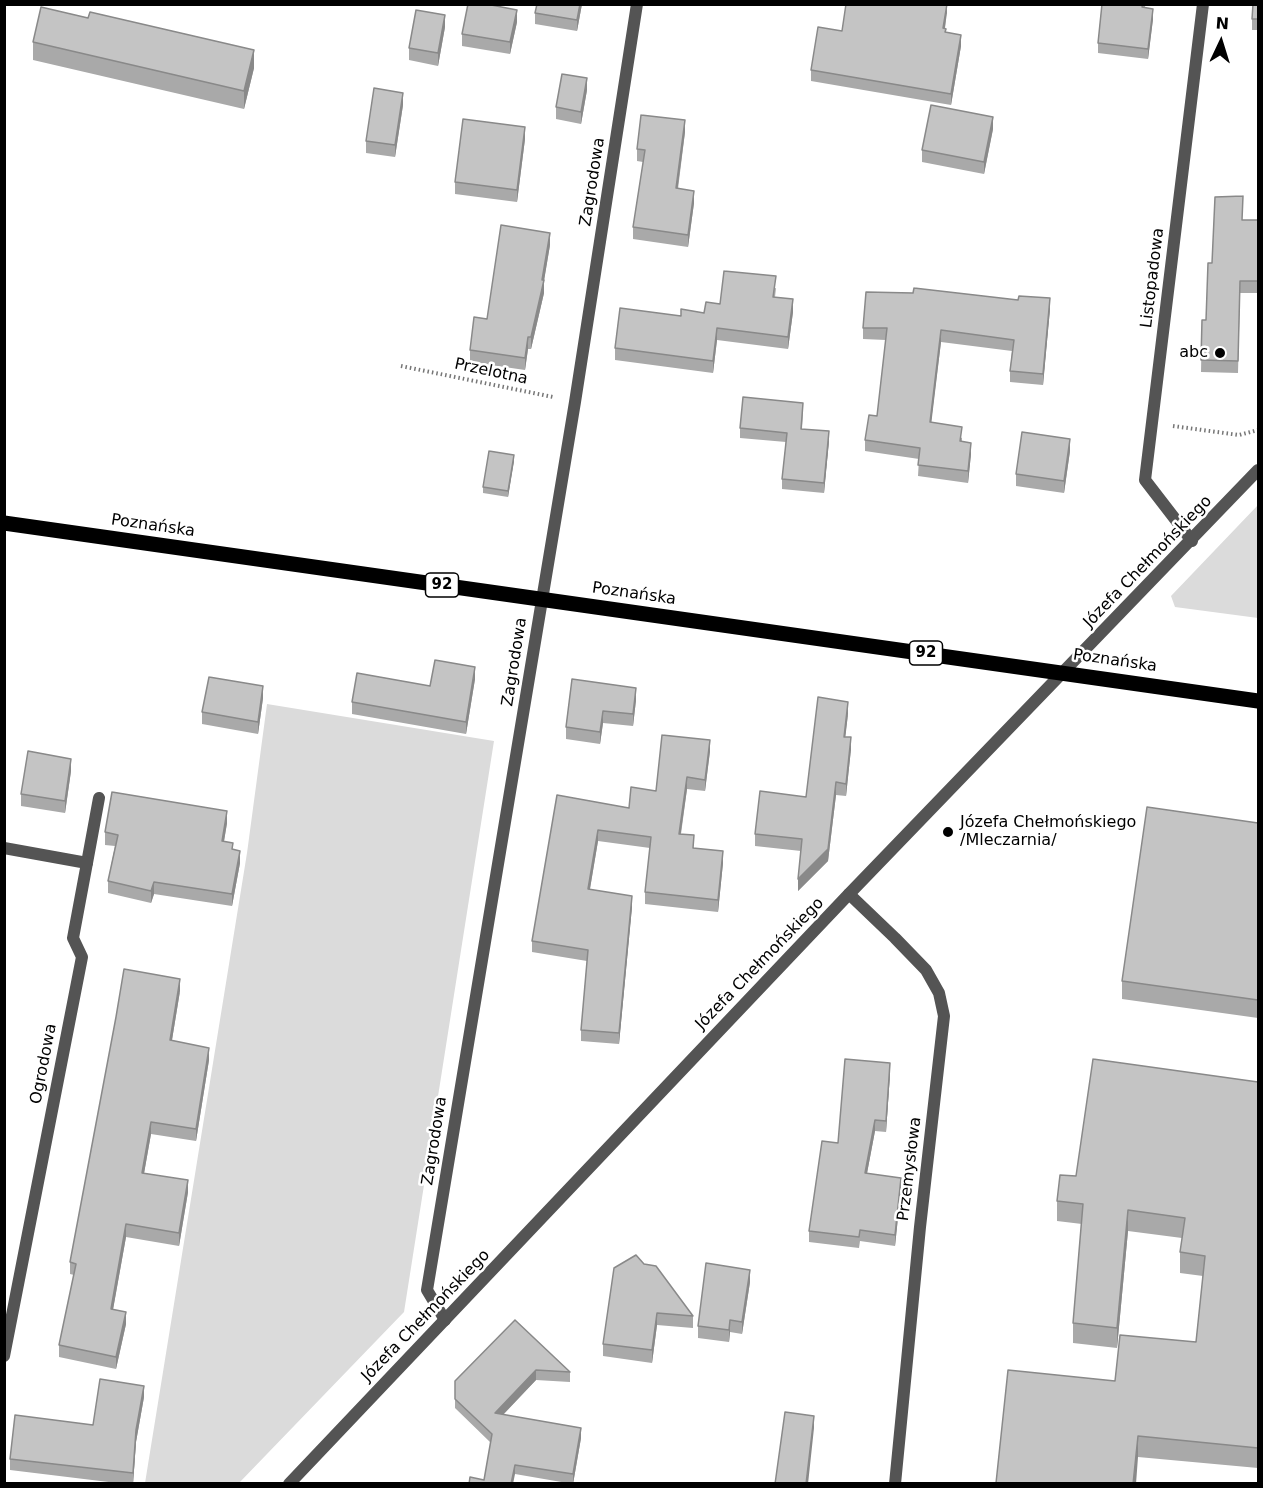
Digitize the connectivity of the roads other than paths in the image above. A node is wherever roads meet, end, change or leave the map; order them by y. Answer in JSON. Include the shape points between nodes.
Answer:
{"nodes":[{"id":1,"x":637,"y":4,"type":"edge"},
{"id":2,"x":1203,"y":4,"type":"edge"},
{"id":3,"x":1258,"y":470,"type":"edge"},
{"id":4,"x":4,"y":523,"type":"edge"},
{"id":5,"x":1192,"y":541,"type":"junction"},
{"id":6,"x":542,"y":599,"type":"junction"},
{"id":7,"x":1065,"y":672,"type":"junction"},
{"id":8,"x":1258,"y":700,"type":"edge"},
{"id":9,"x":99,"y":798,"type":"dead end"},
{"id":10,"x":4,"y":848,"type":"edge"},
{"id":11,"x":87,"y":863,"type":"junction"},
{"id":12,"x":849,"y":894,"type":"junction"},
{"id":13,"x":445,"y":1320,"type":"junction"},
{"id":14,"x":4,"y":1356,"type":"edge"},
{"id":15,"x":290,"y":1484,"type":"edge"},
{"id":16,"x":895,"y":1484,"type":"edge"}],
"edges":[{"from":1,"to":6,"type":"street","name":"Zagrodowa"},
{"from":2,"to":5,"type":"street","name":"Listopadowa","via":[[1145,480]]},
{"from":3,"to":5,"type":"street","name":"Józefa Chełmońskiego"},
{"from":4,"to":6,"type":"main road","name":"Poznańska","number":"92"},
{"from":5,"to":7,"type":"street","name":"Józefa Chełmońskiego"},
{"from":6,"to":7,"type":"main road","name":"Poznańska","number":"92"},
{"from":6,"to":13,"type":"street","name":"Zagrodowa","via":[[427,1290]]},
{"from":7,"to":8,"type":"main road","name":"Poznańska","number":"92"},
{"from":7,"to":12,"type":"street","name":"Józefa Chełmońskiego"},
{"from":9,"to":11,"type":"street","name":"Ogrodowa"},
{"from":10,"to":11,"type":"street"},
{"from":11,"to":14,"type":"street","name":"Ogrodowa","via":[[73,938],[82,957]]},
{"from":12,"to":13,"type":"street","name":"Józefa Chełmońskiego"},
{"from":12,"to":16,"type":"street","name":"Przemysłowa","via":[[926,970],[939,993],[944,1016]]},
{"from":13,"to":15,"type":"street","name":"Józefa Chełmońskiego"}]}
